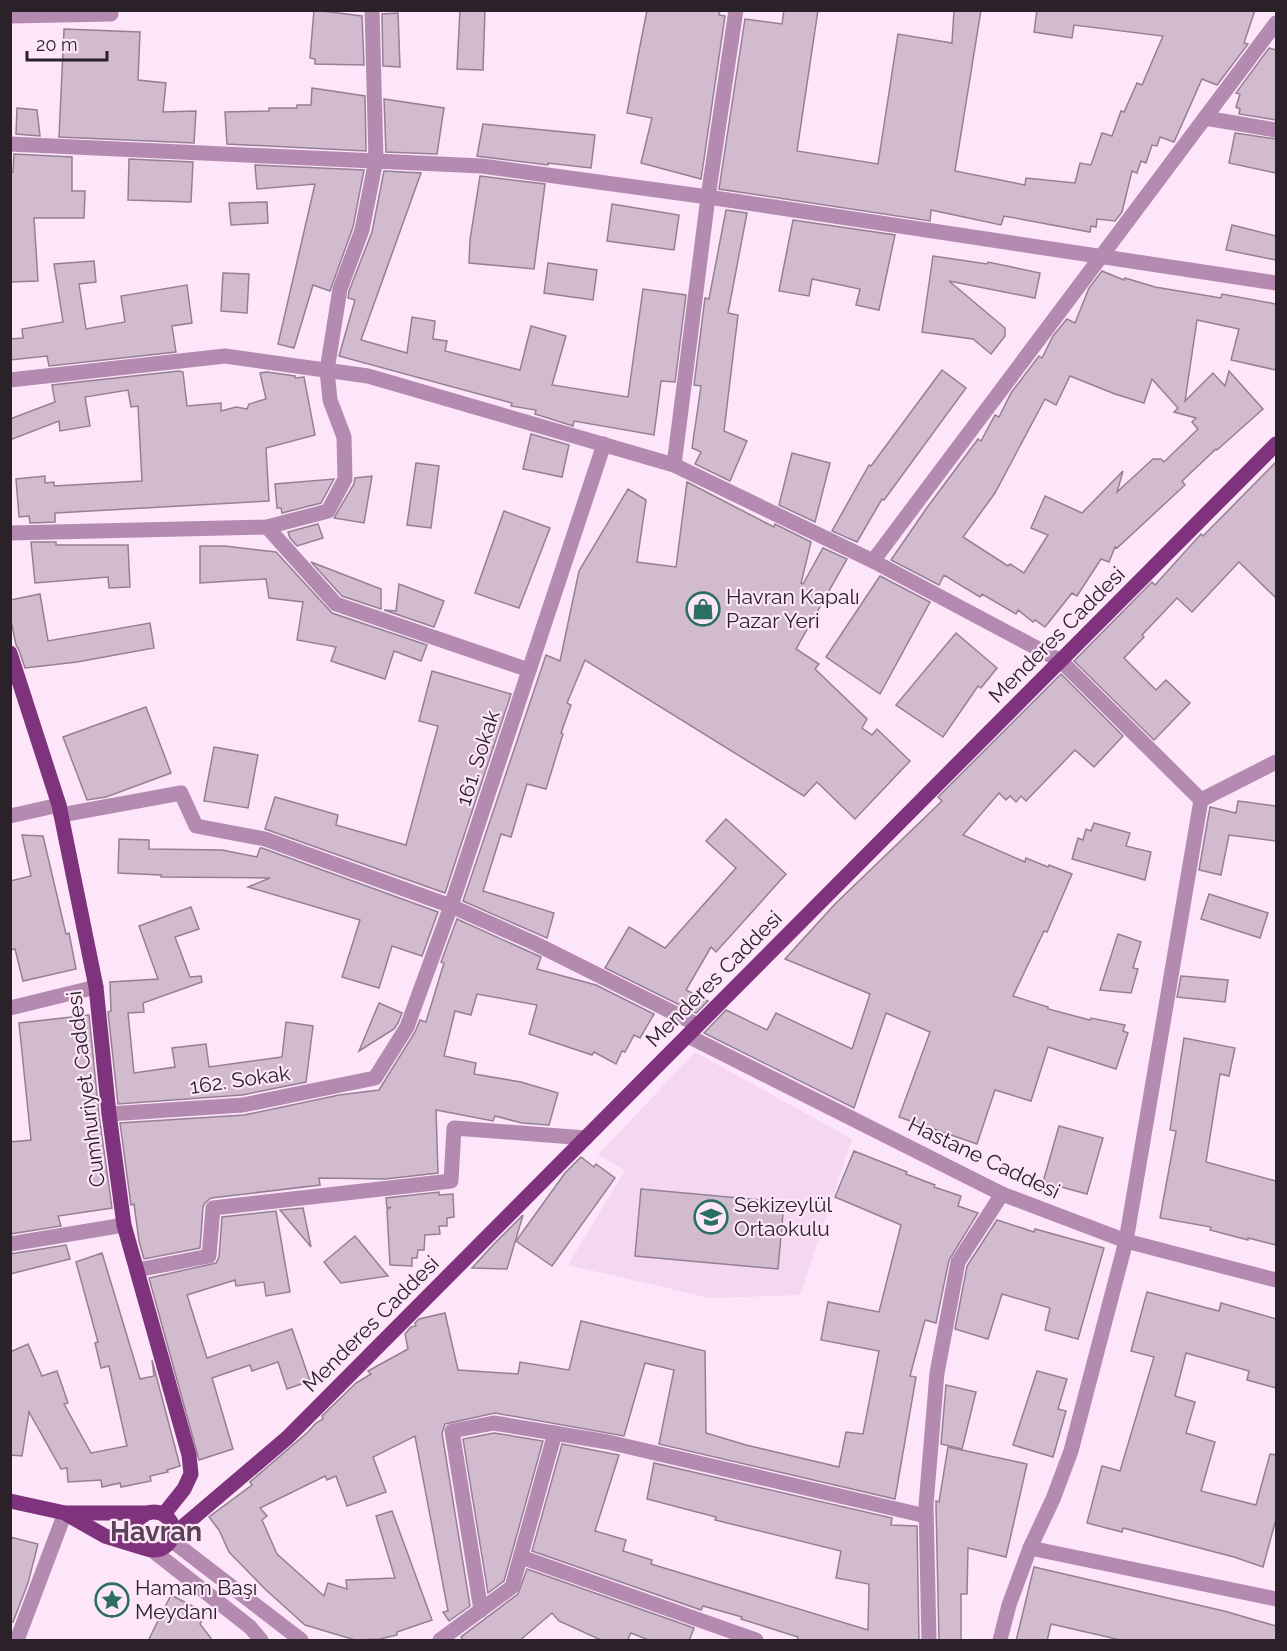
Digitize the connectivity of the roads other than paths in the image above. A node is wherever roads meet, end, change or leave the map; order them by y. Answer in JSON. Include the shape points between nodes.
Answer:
{"nodes":[{"id":1,"x":111,"y":10,"type":"edge"},
{"id":2,"x":372,"y":10,"type":"edge"},
{"id":3,"x":736,"y":10,"type":"edge"},
{"id":4,"x":10,"y":16,"type":"edge"},
{"id":5,"x":1276,"y":23,"type":"edge"},
{"id":6,"x":1205,"y":118,"type":"junction"},
{"id":7,"x":1276,"y":130,"type":"edge"},
{"id":8,"x":10,"y":144,"type":"edge"},
{"id":9,"x":376,"y":160,"type":"junction"},
{"id":10,"x":708,"y":197,"type":"junction"},
{"id":11,"x":1100,"y":257,"type":"junction"},
{"id":12,"x":1276,"y":283,"type":"edge"},
{"id":13,"x":327,"y":370,"type":"junction"},
{"id":14,"x":10,"y":380,"type":"edge"},
{"id":15,"x":604,"y":444,"type":"junction"},
{"id":16,"x":1276,"y":444,"type":"edge"},
{"id":17,"x":674,"y":465,"type":"junction"},
{"id":18,"x":267,"y":527,"type":"junction"},
{"id":19,"x":10,"y":533,"type":"edge"},
{"id":20,"x":873,"y":561,"type":"junction"},
{"id":21,"x":11,"y":654,"type":"edge"},
{"id":22,"x":1061,"y":661,"type":"junction"},
{"id":23,"x":529,"y":670,"type":"junction"},
{"id":24,"x":1276,"y":762,"type":"edge"},
{"id":25,"x":1201,"y":800,"type":"junction"},
{"id":26,"x":60,"y":810,"type":"junction"},
{"id":27,"x":10,"y":816,"type":"edge"},
{"id":28,"x":451,"y":906,"type":"junction"},
{"id":29,"x":96,"y":987,"type":"junction"},
{"id":30,"x":10,"y":1008,"type":"edge"},
{"id":31,"x":693,"y":1030,"type":"junction"},
{"id":32,"x":375,"y":1078,"type":"joint"},
{"id":33,"x":109,"y":1114,"type":"junction"},
{"id":34,"x":586,"y":1138,"type":"junction"},
{"id":35,"x":1002,"y":1194,"type":"junction"},
{"id":36,"x":124,"y":1225,"type":"junction"},
{"id":37,"x":1126,"y":1241,"type":"junction"},
{"id":38,"x":10,"y":1244,"type":"edge"},
{"id":39,"x":137,"y":1270,"type":"junction"},
{"id":40,"x":1276,"y":1280,"type":"edge"},
{"id":41,"x":555,"y":1433,"type":"junction"},
{"id":42,"x":10,"y":1501,"type":"edge"},
{"id":43,"x":146,"y":1513,"type":"junction"},
{"id":44,"x":65,"y":1514,"type":"junction"},
{"id":45,"x":164,"y":1514,"type":"junction"},
{"id":46,"x":926,"y":1516,"type":"junction"},
{"id":47,"x":172,"y":1538,"type":"junction"},
{"id":48,"x":1030,"y":1548,"type":"junction"},
{"id":49,"x":149,"y":1550,"type":"junction"},
{"id":50,"x":521,"y":1557,"type":"junction"},
{"id":51,"x":1276,"y":1599,"type":"edge"},
{"id":52,"x":481,"y":1610,"type":"junction"},
{"id":53,"x":252,"y":1634,"type":"edge"},
{"id":54,"x":17,"y":1641,"type":"edge"},
{"id":55,"x":261,"y":1641,"type":"edge"},
{"id":56,"x":301,"y":1641,"type":"edge"},
{"id":57,"x":440,"y":1641,"type":"edge"},
{"id":58,"x":756,"y":1641,"type":"edge"},
{"id":59,"x":929,"y":1641,"type":"edge"},
{"id":60,"x":1000,"y":1641,"type":"edge"}],
"edges":[{"from":1,"to":4,"type":"street","via":[[111,14]]},
{"from":2,"to":9,"type":"street"},
{"from":3,"to":10,"type":"street"},
{"from":5,"to":6,"type":"street"},
{"from":6,"to":7,"type":"street"},
{"from":6,"to":11,"type":"street"},
{"from":8,"to":9,"type":"street"},
{"from":9,"to":10,"type":"street","via":[[482,166]]},
{"from":9,"to":13,"type":"street","via":[[362,230],[340,289]]},
{"from":10,"to":11,"type":"street"},
{"from":10,"to":17,"type":"street"},
{"from":11,"to":12,"type":"street"},
{"from":11,"to":20,"type":"street"},
{"from":13,"to":14,"type":"street","via":[[225,356]]},
{"from":13,"to":15,"type":"street","via":[[368,376]]},
{"from":13,"to":18,"type":"street","via":[[330,399],[344,436],[345,479],[328,511]]},
{"from":15,"to":17,"type":"street"},
{"from":15,"to":23,"type":"street","name":"161. Sokak"},
{"from":16,"to":22,"type":"main road","name":"Menderes Caddesi"},
{"from":17,"to":20,"type":"street"},
{"from":18,"to":19,"type":"street"},
{"from":18,"to":23,"type":"street","via":[[336,604]]},
{"from":20,"to":22,"type":"street"},
{"from":21,"to":26,"type":"main road","name":"Cumhuriyet Caddesi"},
{"from":22,"to":25,"type":"street"},
{"from":22,"to":31,"type":"main road","name":"Menderes Caddesi"},
{"from":23,"to":28,"type":"street","name":"161. Sokak"},
{"from":24,"to":25,"type":"street"},
{"from":25,"to":37,"type":"street"},
{"from":26,"to":27,"type":"street"},
{"from":26,"to":28,"type":"street","name":"Hastane Caddesi","via":[[182,793],[196,826],[265,839]]},
{"from":26,"to":29,"type":"main road","name":"Cumhuriyet Caddesi"},
{"from":28,"to":31,"type":"street","name":"Hastane Caddesi","via":[[534,943]]},
{"from":28,"to":32,"type":"street","name":"161. Sokak","via":[[406,1027]]},
{"from":29,"to":30,"type":"street"},
{"from":29,"to":33,"type":"main road","name":"Cumhuriyet Caddesi"},
{"from":31,"to":34,"type":"main road","name":"Menderes Caddesi"},
{"from":31,"to":35,"type":"street","name":"Hastane Caddesi"},
{"from":32,"to":33,"type":"street","name":"162. Sokak","via":[[243,1105]]},
{"from":33,"to":36,"type":"main road","name":"Cumhuriyet Caddesi"},
{"from":34,"to":39,"type":"street","via":[[454,1128],[451,1181],[213,1208],[209,1256]]},
{"from":34,"to":47,"type":"main road","name":"Menderes Caddesi","via":[[287,1438]]},
{"from":35,"to":37,"type":"street","name":"Hastane Caddesi"},
{"from":35,"to":46,"type":"street","via":[[958,1262],[937,1373]]},
{"from":36,"to":38,"type":"street"},
{"from":36,"to":39,"type":"main road","name":"Cumhuriyet Caddesi"},
{"from":37,"to":40,"type":"street","name":"Hastane Caddesi"},
{"from":37,"to":48,"type":"street","via":[[1071,1451]]},
{"from":39,"to":45,"type":"main road","name":"Cumhuriyet Caddesi","via":[[189,1455],[191,1474]]},
{"from":41,"to":46,"type":"street"},
{"from":41,"to":50,"type":"street"},
{"from":41,"to":52,"type":"street","via":[[494,1423],[452,1431]]},
{"from":42,"to":44,"type":"main road"},
{"from":43,"to":44,"type":"main road"},
{"from":43,"to":45,"type":"main road"},
{"from":43,"to":49,"type":"main road","via":[[135,1532],[138,1542]]},
{"from":44,"to":49,"type":"main road","via":[[105,1536]]},
{"from":44,"to":54,"type":"street"},
{"from":45,"to":47,"type":"main road","via":[[172,1523]]},
{"from":46,"to":59,"type":"street"},
{"from":47,"to":49,"type":"main road","via":[[163,1548]]},
{"from":47,"to":56,"type":"street"},
{"from":48,"to":51,"type":"street"},
{"from":48,"to":60,"type":"street"},
{"from":49,"to":53,"type":"street"},
{"from":50,"to":52,"type":"street","via":[[512,1587]]},
{"from":50,"to":58,"type":"street"},
{"from":52,"to":57,"type":"street"},
{"from":53,"to":55,"type":"street"}]}
